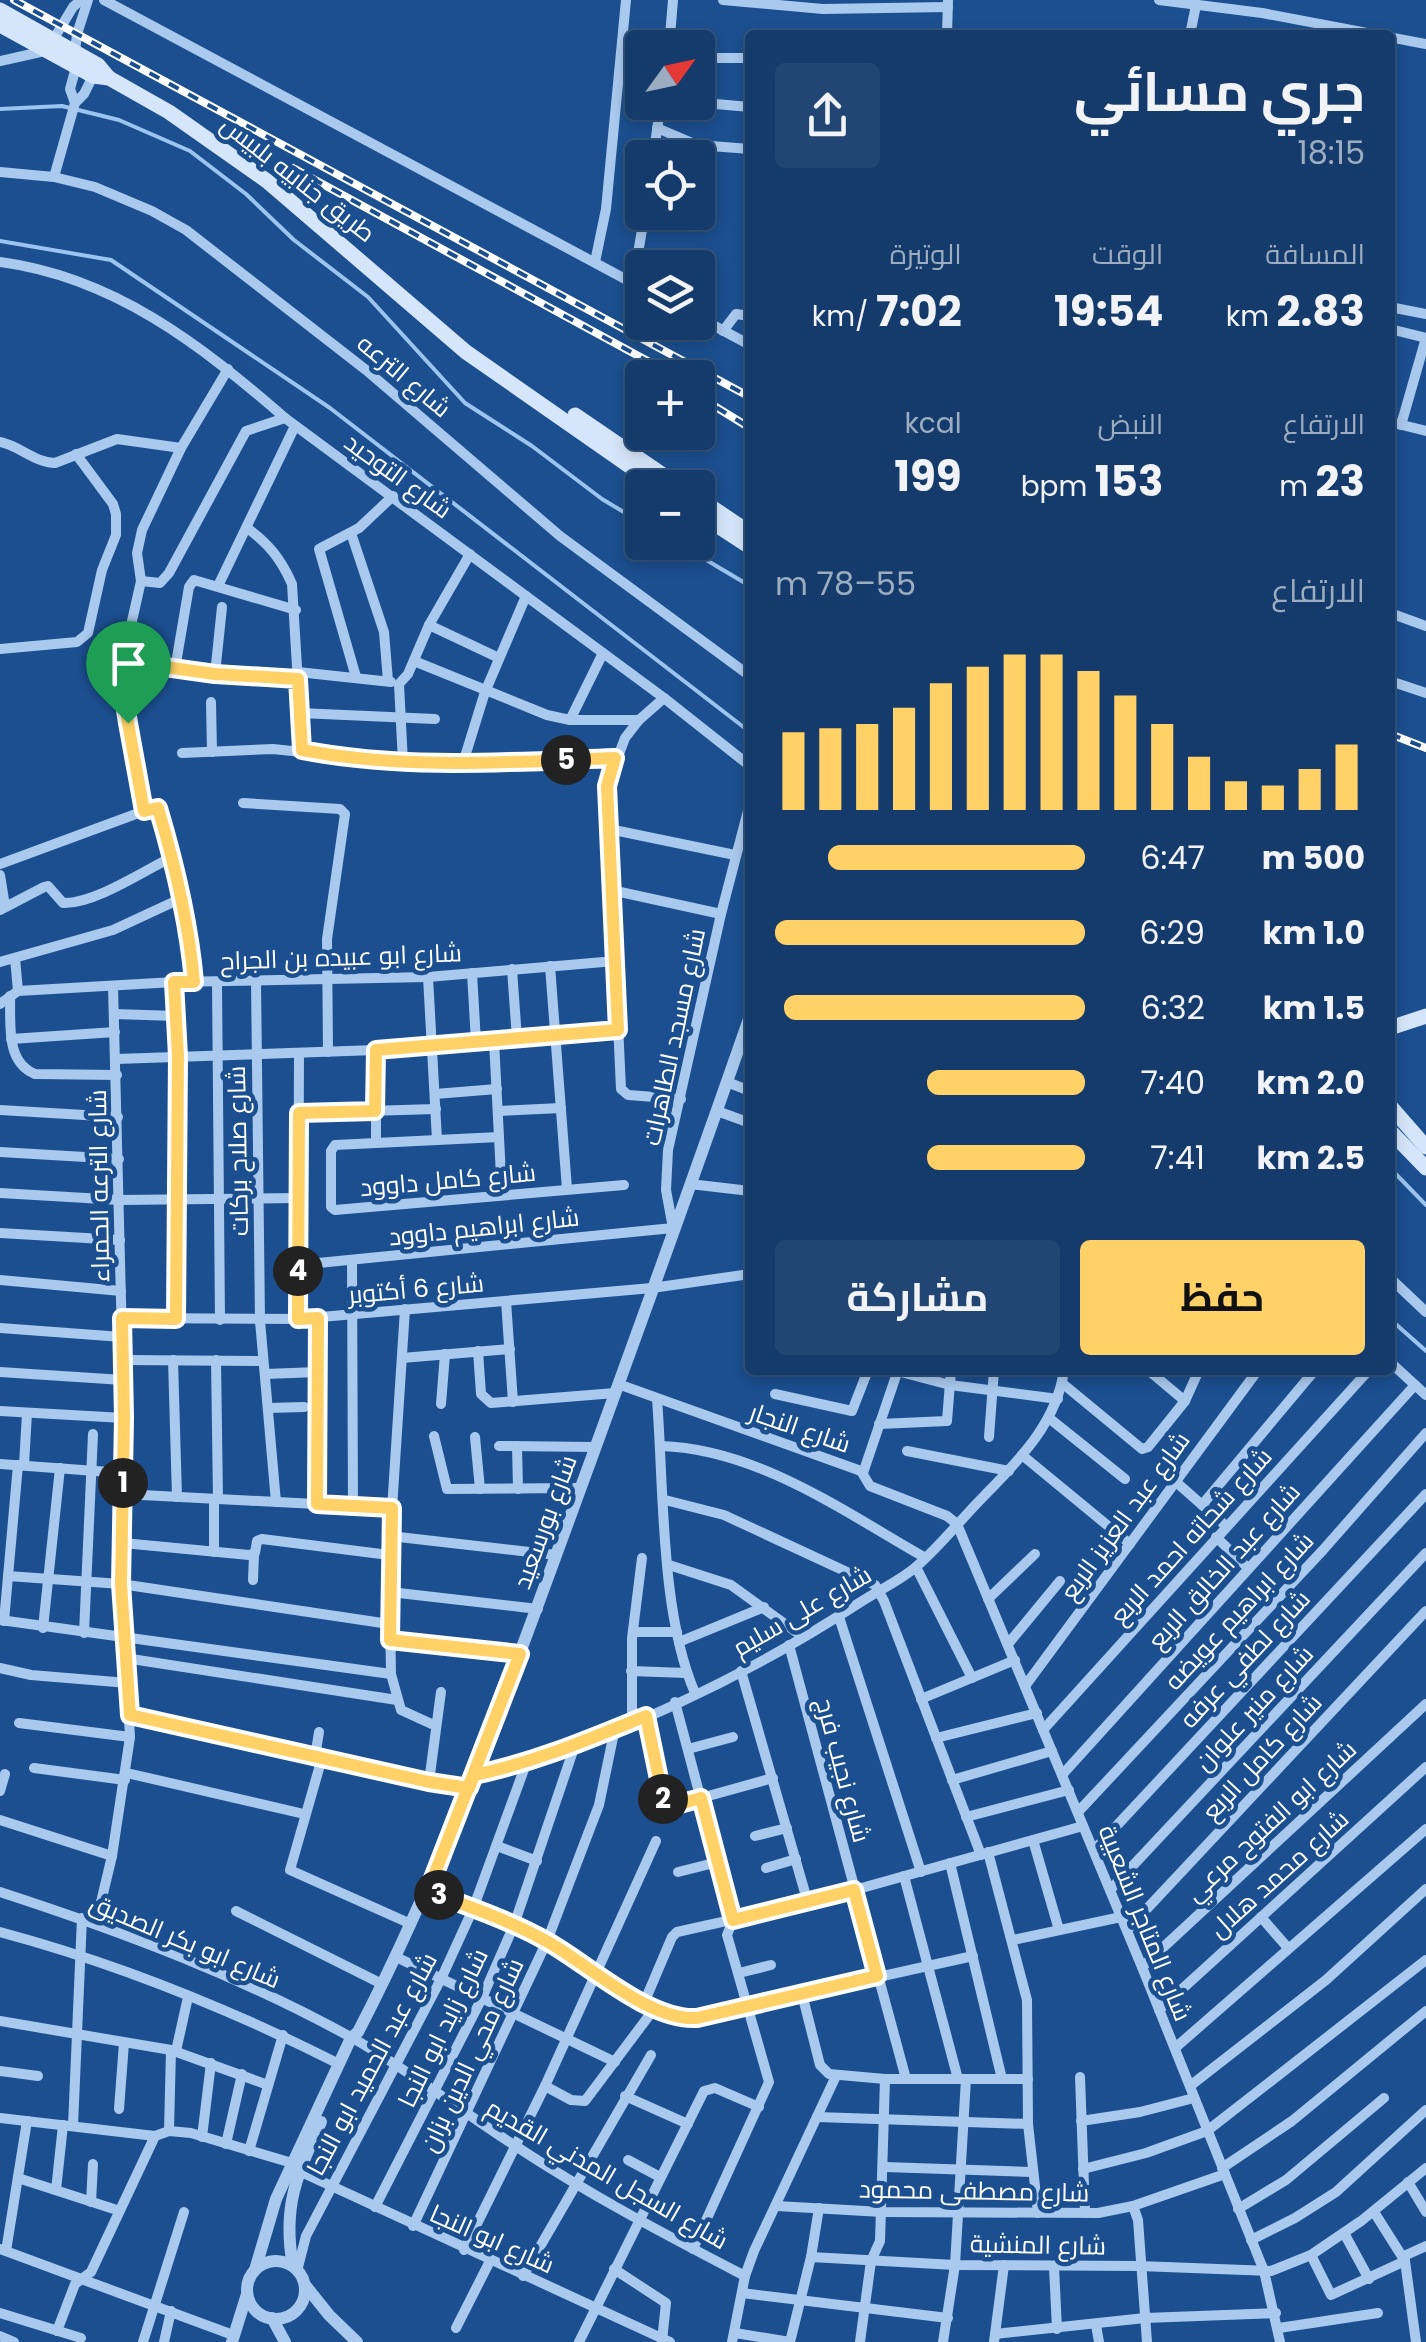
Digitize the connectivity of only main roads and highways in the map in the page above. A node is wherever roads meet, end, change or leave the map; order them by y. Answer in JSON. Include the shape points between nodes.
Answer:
{"nodes":[{"id":1,"x":0,"y":10,"type":"edge"},
{"id":2,"x":0,"y":25,"type":"edge"},
{"id":3,"x":50,"y":45,"type":"junction"},
{"id":4,"x":446,"y":332,"type":"junction"},
{"id":5,"x":635,"y":470,"type":"edge"},
{"id":6,"x":655,"y":470,"type":"edge"},
{"id":7,"x":715,"y":510,"type":"edge"},
{"id":8,"x":715,"y":524,"type":"edge"},
{"id":9,"x":745,"y":531,"type":"edge"},
{"id":10,"x":745,"y":544,"type":"edge"},
{"id":11,"x":1426,"y":1016,"type":"edge"},
{"id":12,"x":1395,"y":1026,"type":"edge"},
{"id":13,"x":1395,"y":1112,"type":"edge"},
{"id":14,"x":1395,"y":1135,"type":"edge"},
{"id":15,"x":1426,"y":1147,"type":"edge"},
{"id":16,"x":1426,"y":1168,"type":"edge"}],
"edges":[{"from":1,"to":3,"type":"main road","name":"طريق جنابيه بلبيس"},
{"from":2,"to":3,"type":"main road","name":"طريق جنابيه بلبيس"},
{"from":3,"to":4,"type":"main road","name":"طريق جنابيه بلبيس","via":[[103,68],[101,77],[169,112],[266,181]]},
{"from":4,"to":5,"type":"main road","name":"طريق جنابيه بلبيس"},
{"from":4,"to":6,"type":"main road","name":"طريق جنابيه بلبيس"},
{"from":7,"to":9,"type":"main road"},
{"from":8,"to":10,"type":"main road"},
{"from":11,"to":12,"type":"main road"},
{"from":13,"to":15,"type":"main road"},
{"from":14,"to":16,"type":"main road"}]}
